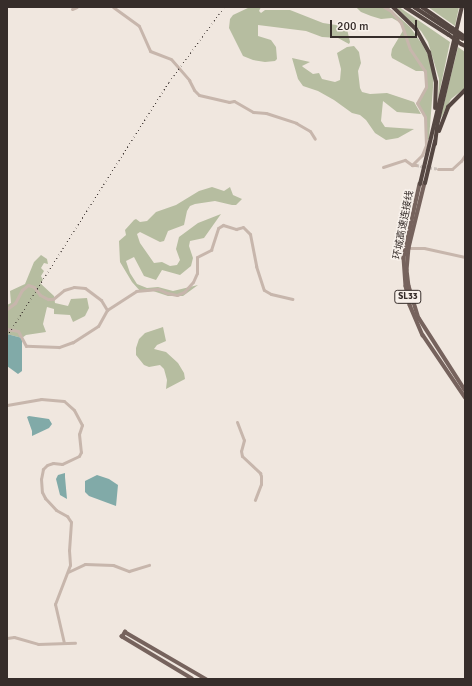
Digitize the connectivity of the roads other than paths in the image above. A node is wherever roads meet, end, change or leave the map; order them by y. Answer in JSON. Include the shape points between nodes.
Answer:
{"nodes":[{"id":1,"x":77,"y":7,"type":"edge"},
{"id":2,"x":113,"y":7,"type":"edge"},
{"id":3,"x":384,"y":7,"type":"edge"},
{"id":4,"x":393,"y":7,"type":"edge"},
{"id":5,"x":405,"y":7,"type":"edge"},
{"id":6,"x":414,"y":7,"type":"edge"},
{"id":7,"x":422,"y":7,"type":"edge"},
{"id":8,"x":463,"y":7,"type":"edge"},
{"id":9,"x":72,"y":9,"type":"dead end"},
{"id":10,"x":451,"y":31,"type":"junction"},
{"id":11,"x":464,"y":40,"type":"edge"},
{"id":12,"x":465,"y":90,"type":"edge"},
{"id":13,"x":435,"y":123,"type":"junction"},
{"id":14,"x":315,"y":139,"type":"dead end"},
{"id":15,"x":435,"y":144,"type":"junction"},
{"id":16,"x":465,"y":155,"type":"edge"},
{"id":17,"x":412,"y":165,"type":"junction"},
{"id":18,"x":416,"y":165,"type":"tunnel mouth"},
{"id":19,"x":383,"y":168,"type":"dead end"},
{"id":20,"x":438,"y":170,"type":"tunnel mouth"},
{"id":21,"x":422,"y":183,"type":"junction"},
{"id":22,"x":408,"y":248,"type":"junction"},
{"id":23,"x":465,"y":256,"type":"edge"},
{"id":24,"x":292,"y":299,"type":"dead end"},
{"id":25,"x":7,"y":309,"type":"edge"},
{"id":26,"x":107,"y":310,"type":"junction"},
{"id":27,"x":7,"y":329,"type":"edge"},
{"id":28,"x":465,"y":390,"type":"edge"},
{"id":29,"x":465,"y":397,"type":"edge"},
{"id":30,"x":7,"y":405,"type":"edge"},
{"id":31,"x":237,"y":422,"type":"dead end"},
{"id":32,"x":255,"y":500,"type":"dead end"},
{"id":33,"x":149,"y":565,"type":"dead end"},
{"id":34,"x":68,"y":572,"type":"junction"},
{"id":35,"x":7,"y":638,"type":"edge"},
{"id":36,"x":64,"y":642,"type":"junction"},
{"id":37,"x":75,"y":643,"type":"dead end"},
{"id":38,"x":192,"y":679,"type":"edge"},
{"id":39,"x":206,"y":679,"type":"edge"}],
"edges":[{"from":1,"to":9,"type":"street"},
{"from":2,"to":14,"type":"street","via":[[139,26],[150,51],[171,59],[199,95],[234,101],[248,110],[296,123],[310,131]]},
{"from":3,"to":17,"type":"street","via":[[401,23],[410,49],[423,67],[426,76],[426,87],[417,103],[425,117],[426,145],[422,155]]},
{"from":4,"to":13,"type":"highway","via":[[416,29],[429,52],[436,82]]},
{"from":5,"to":10,"type":"highway"},
{"from":6,"to":10,"type":"highway"},
{"from":7,"to":10,"type":"highway"},
{"from":8,"to":13,"type":"highway"},
{"from":8,"to":15,"type":"highway"},
{"from":10,"to":11,"type":"highway","bridge":true},
{"from":10,"to":11,"type":"highway","bridge":true},
{"from":12,"to":15,"type":"highway","via":[[448,107]]},
{"from":13,"to":21,"type":"highway"},
{"from":15,"to":21,"type":"highway"},
{"from":16,"to":20,"type":"street","via":[[452,169]]},
{"from":17,"to":18,"type":"street"},
{"from":17,"to":19,"type":"street","via":[[405,160]]},
{"from":21,"to":22,"type":"main road","name":"环城高速连接线","number":"SL33"},
{"from":22,"to":23,"type":"street","via":[[424,248]]},
{"from":22,"to":28,"type":"main road","name":"环城高速连接线","number":"SL33","via":[[409,286],[419,318]]},
{"from":22,"to":29,"type":"main road","name":"环城高速连接线","number":"SL33","via":[[404,270],[410,305],[423,335]]},
{"from":24,"to":26,"type":"street","via":[[264,290],[250,234],[243,227],[236,229],[223,225],[218,228],[210,250],[197,257],[197,273],[184,292],[177,295],[158,289],[136,291]]},
{"from":25,"to":26,"type":"street","via":[[15,303],[28,285],[48,299],[53,299],[64,290],[86,288],[101,300]]},
{"from":26,"to":27,"type":"street","via":[[98,326],[73,342],[59,347],[26,346],[18,331]]},
{"from":30,"to":34,"type":"street","via":[[41,399],[64,402],[74,410],[82,425],[79,434],[79,456],[62,464],[47,465],[43,469],[41,479],[45,498],[71,522]]},
{"from":31,"to":32,"type":"street","via":[[244,440],[242,456],[261,476]]},
{"from":33,"to":34,"type":"street","via":[[129,571],[113,565],[85,564]]},
{"from":34,"to":36,"type":"street","via":[[55,604]]},
{"from":35,"to":36,"type":"street","via":[[14,637],[38,644]]},
{"from":36,"to":37,"type":"street"},
{"from":38,"to":39,"type":"main road","via":[[122,637],[125,632]]}]}
